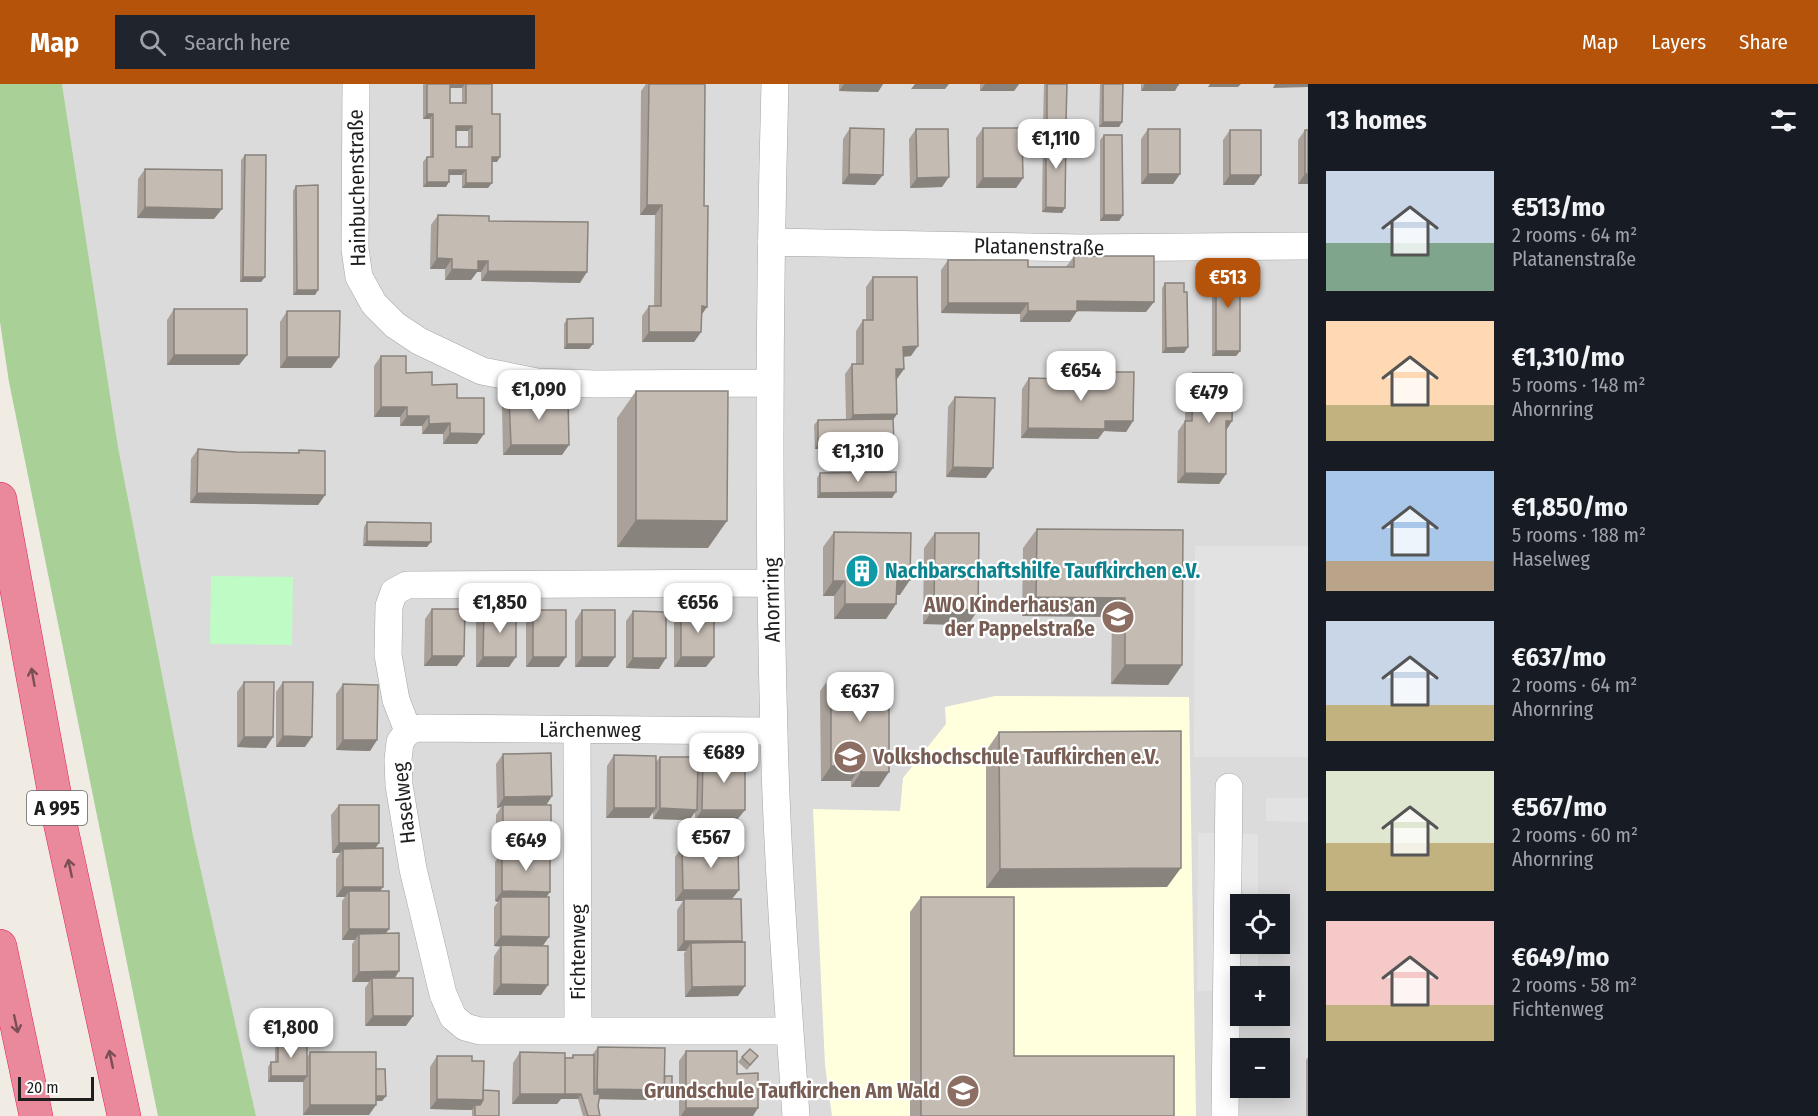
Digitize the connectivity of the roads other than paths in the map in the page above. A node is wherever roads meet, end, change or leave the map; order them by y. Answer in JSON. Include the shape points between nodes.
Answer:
{"nodes":[{"id":1,"x":356,"y":84,"type":"edge"},
{"id":2,"x":776,"y":84,"type":"edge"},
{"id":3,"x":771,"y":242,"type":"junction"},
{"id":4,"x":1308,"y":246,"type":"edge"},
{"id":5,"x":769,"y":383,"type":"junction"},
{"id":6,"x":0,"y":499,"type":"edge"},
{"id":7,"x":771,"y":583,"type":"junction"},
{"id":8,"x":577,"y":730,"type":"junction"},
{"id":9,"x":408,"y":731,"type":"junction"},
{"id":10,"x":774,"y":731,"type":"junction"},
{"id":11,"x":1229,"y":787,"type":"dead end"},
{"id":12,"x":0,"y":946,"type":"edge"},
{"id":13,"x":578,"y":1030,"type":"junction"},
{"id":14,"x":789,"y":1030,"type":"junction"},
{"id":15,"x":36,"y":1116,"type":"edge"},
{"id":16,"x":124,"y":1116,"type":"edge"},
{"id":17,"x":795,"y":1116,"type":"edge"},
{"id":18,"x":1225,"y":1116,"type":"edge"}],
"edges":[{"from":1,"to":5,"type":"street","name":"Hainbuchenstraße","via":[[358,277],[374,304],[395,325],[482,371],[537,382]]},
{"from":2,"to":3,"type":"street","name":"Ahornring"},
{"from":3,"to":4,"type":"street","name":"Platanenstraße","via":[[1081,248]]},
{"from":3,"to":5,"type":"street","name":"Ahornring"},
{"from":5,"to":7,"type":"street","name":"Ahornring"},
{"from":16,"to":6,"type":"highway","number":"A 995","one_way":true,"via":[[59,818]]},
{"from":7,"to":9,"type":"street","name":"Haselweg","via":[[407,585],[394,592],[389,606],[388,655],[396,700]]},
{"from":7,"to":10,"type":"street","name":"Ahornring"},
{"from":8,"to":9,"type":"street","name":"Lärchenweg"},
{"from":8,"to":10,"type":"street","name":"Lärchenweg"},
{"from":8,"to":13,"type":"street","name":"Fichtenweg"},
{"from":9,"to":13,"type":"street","name":"Haselweg","via":[[400,742],[398,760],[412,869],[443,994],[453,1017],[465,1027],[480,1030]]},
{"from":10,"to":14,"type":"street","name":"Ahornring"},
{"from":11,"to":18,"type":"street"},
{"from":12,"to":15,"type":"highway","one_way":true},
{"from":13,"to":14,"type":"street","name":"Haselweg"},
{"from":14,"to":17,"type":"street","name":"Ahornring"}]}
